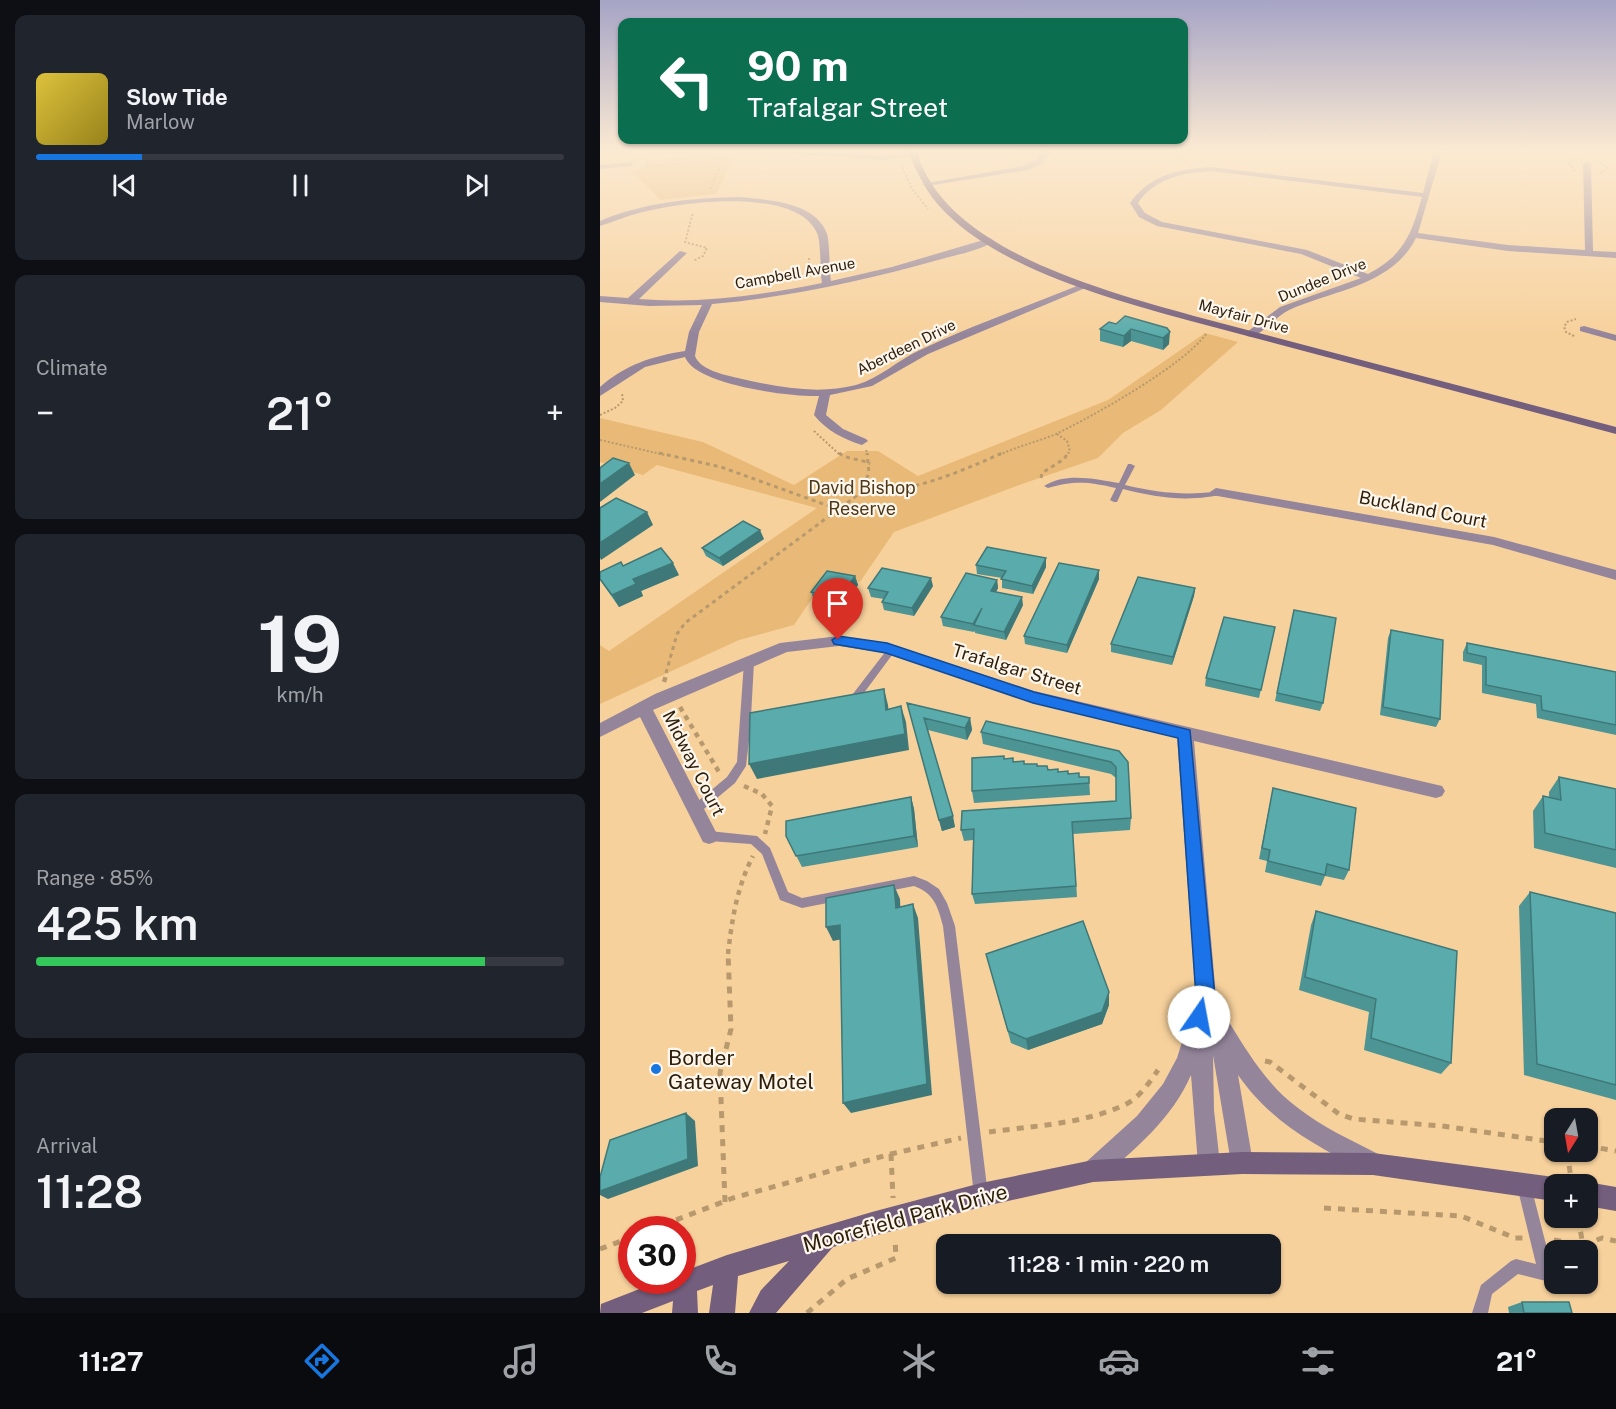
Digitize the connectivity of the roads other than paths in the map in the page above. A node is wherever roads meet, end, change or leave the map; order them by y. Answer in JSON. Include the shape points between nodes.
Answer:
{"nodes":[{"id":1,"x":633,"y":212,"type":"edge"},
{"id":2,"x":800,"y":212,"type":"edge"},
{"id":3,"x":950,"y":212,"type":"edge"},
{"id":4,"x":1140,"y":212,"type":"edge"},
{"id":5,"x":1419,"y":212,"type":"edge"},
{"id":6,"x":1588,"y":212,"type":"edge"},
{"id":7,"x":600,"y":224,"type":"edge"},
{"id":8,"x":1413,"y":235,"type":"junction"},
{"id":9,"x":990,"y":241,"type":"junction"},
{"id":10,"x":684,"y":248,"type":"road end"},
{"id":11,"x":1589,"y":253,"type":"junction"},
{"id":12,"x":1616,"y":255,"type":"edge"},
{"id":13,"x":1367,"y":277,"type":"junction"},
{"id":14,"x":826,"y":280,"type":"junction"},
{"id":15,"x":1085,"y":286,"type":"junction"},
{"id":16,"x":600,"y":298,"type":"edge"},
{"id":17,"x":630,"y":302,"type":"junction"},
{"id":18,"x":708,"y":302,"type":"junction"},
{"id":19,"x":1584,"y":329,"type":"dead end"},
{"id":20,"x":1251,"y":334,"type":"junction"},
{"id":21,"x":1616,"y":338,"type":"edge"},
{"id":22,"x":689,"y":353,"type":"junction"},
{"id":23,"x":600,"y":393,"type":"edge"},
{"id":24,"x":825,"y":393,"type":"junction"},
{"id":25,"x":1616,"y":431,"type":"edge"},
{"id":26,"x":862,"y":441,"type":"road end"},
{"id":27,"x":1131,"y":466,"type":"dead end"},
{"id":28,"x":1051,"y":484,"type":"road end"},
{"id":29,"x":1120,"y":487,"type":"junction"},
{"id":30,"x":1218,"y":493,"type":"joint"},
{"id":31,"x":1114,"y":500,"type":"dead end"},
{"id":32,"x":1616,"y":575,"type":"edge"},
{"id":33,"x":892,"y":649,"type":"junction"},
{"id":34,"x":749,"y":662,"type":"junction"},
{"id":35,"x":840,"y":704,"type":"edge"},
{"id":36,"x":644,"y":708,"type":"junction"},
{"id":37,"x":769,"y":717,"type":"edge"},
{"id":38,"x":746,"y":721,"type":"junction"},
{"id":39,"x":600,"y":731,"type":"edge"},
{"id":40,"x":1185,"y":734,"type":"junction"},
{"id":41,"x":1436,"y":791,"type":"dead end"},
{"id":42,"x":695,"y":810,"type":"junction"},
{"id":43,"x":709,"y":836,"type":"joint"},
{"id":44,"x":1206,"y":997,"type":"junction"},
{"id":45,"x":1242,"y":1163,"type":"junction"},
{"id":46,"x":1209,"y":1164,"type":"junction"},
{"id":47,"x":1373,"y":1164,"type":"junction"},
{"id":48,"x":1093,"y":1171,"type":"junction"},
{"id":49,"x":1524,"y":1184,"type":"junction"},
{"id":50,"x":1544,"y":1187,"type":"edge"},
{"id":51,"x":981,"y":1195,"type":"junction"},
{"id":52,"x":1598,"y":1196,"type":"edge"},
{"id":53,"x":1616,"y":1199,"type":"edge"},
{"id":54,"x":826,"y":1239,"type":"junction"},
{"id":55,"x":1544,"y":1258,"type":"edge"},
{"id":56,"x":727,"y":1267,"type":"junction"},
{"id":57,"x":1544,"y":1273,"type":"edge"},
{"id":58,"x":696,"y":1280,"type":"edge"},
{"id":59,"x":659,"y":1294,"type":"edge"},
{"id":60,"x":685,"y":1294,"type":"edge"},
{"id":61,"x":610,"y":1313,"type":"edge"},
{"id":62,"x":685,"y":1313,"type":"edge"},
{"id":63,"x":722,"y":1313,"type":"edge"},
{"id":64,"x":762,"y":1313,"type":"edge"},
{"id":65,"x":1480,"y":1313,"type":"edge"}],
"edges":[{"from":1,"to":7,"type":"street"},
{"from":2,"to":14,"type":"street","via":[[823,235]]},
{"from":3,"to":9,"type":"street","name":"Mayfair Drive"},
{"from":4,"to":13,"type":"street","via":[[1160,224],[1304,252]]},
{"from":5,"to":8,"type":"street","name":"Dundee Drive"},
{"from":6,"to":11,"type":"street"},
{"from":8,"to":11,"type":"street","via":[[1508,248]]},
{"from":8,"to":13,"type":"street","name":"Dundee Drive","via":[[1399,259]]},
{"from":9,"to":14,"type":"street","name":"Campbell Avenue","via":[[937,258]]},
{"from":9,"to":15,"type":"street","name":"Mayfair Drive"},
{"from":10,"to":17,"type":"street"},
{"from":11,"to":12,"type":"street"},
{"from":13,"to":20,"type":"street","name":"Dundee Drive","via":[[1288,307]]},
{"from":14,"to":18,"type":"street","name":"Campbell Avenue"},
{"from":15,"to":20,"type":"street","name":"Mayfair Drive"},
{"from":15,"to":24,"type":"street","name":"Aberdeen Drive","via":[[921,354],[872,383]]},
{"from":16,"to":17,"type":"street","name":"Campbell Avenue"},
{"from":17,"to":18,"type":"street","name":"Campbell Avenue"},
{"from":18,"to":22,"type":"street"},
{"from":19,"to":21,"type":"street"},
{"from":20,"to":25,"type":"street","name":"Mayfair Drive"},
{"from":22,"to":23,"type":"street","via":[[643,362]]},
{"from":22,"to":24,"type":"street","name":"Aberdeen Drive","via":[[699,369],[714,375],[787,391]]},
{"from":24,"to":26,"type":"street","via":[[820,415],[826,423]]},
{"from":27,"to":29,"type":"lane"},
{"from":28,"to":29,"type":"lane","name":"Buckland Court","via":[[1071,480]]},
{"from":29,"to":30,"type":"lane","name":"Buckland Court","via":[[1175,496]]},
{"from":29,"to":31,"type":"lane"},
{"from":30,"to":32,"type":"street","name":"Buckland Court","via":[[1436,529]]},
{"from":33,"to":34,"type":"street","name":"Trafalgar Street","via":[[838,640],[785,647]]},
{"from":33,"to":35,"type":"lane","via":[[852,702]]},
{"from":33,"to":40,"type":"street","name":"Trafalgar Street","via":[[1033,697]]},
{"from":34,"to":36,"type":"street","name":"Trafalgar Street"},
{"from":34,"to":38,"type":"lane"},
{"from":36,"to":39,"type":"street","name":"Trafalgar Street"},
{"from":36,"to":42,"type":"street","name":"Midway Court"},
{"from":37,"to":38,"type":"lane"},
{"from":38,"to":42,"type":"lane","via":[[742,763],[731,780]]},
{"from":40,"to":41,"type":"street","name":"Trafalgar Street"},
{"from":40,"to":44,"type":"street"},
{"from":42,"to":43,"type":"street","name":"Midway Court"},
{"from":43,"to":51,"type":"lane","via":[[753,839],[766,851],[784,896],[802,903],[914,881],[929,885],[938,893],[949,926]]},
{"from":44,"to":45,"type":"street","via":[[1225,1061]]},
{"from":44,"to":46,"type":"street","via":[[1201,1062],[1202,1114]]},
{"from":44,"to":47,"type":"street","via":[[1239,1060],[1270,1097],[1300,1124]]},
{"from":44,"to":48,"type":"street","via":[[1181,1074],[1170,1093]]},
{"from":45,"to":46,"type":"street","name":"Moorefield Park Drive"},
{"from":45,"to":47,"type":"street","name":"Moorefield Park Drive"},
{"from":46,"to":48,"type":"street","name":"Moorefield Park Drive"},
{"from":47,"to":49,"type":"street","name":"Moorefield Park Drive"},
{"from":48,"to":51,"type":"street","name":"Moorefield Park Drive"},
{"from":49,"to":50,"type":"street","name":"Moorefield Park Drive"},
{"from":49,"to":55,"type":"lane"},
{"from":51,"to":54,"type":"street","name":"Moorefield Park Drive"},
{"from":52,"to":53,"type":"street"},
{"from":54,"to":56,"type":"street","name":"Moorefield Park Drive"},
{"from":54,"to":64,"type":"street","via":[[770,1299]]},
{"from":56,"to":58,"type":"street","name":"Moorefield Park Drive"},
{"from":56,"to":63,"type":"street"},
{"from":57,"to":65,"type":"lane","via":[[1516,1266],[1486,1290]]},
{"from":59,"to":61,"type":"street","name":"Moorefield Park Drive"},
{"from":60,"to":62,"type":"street"}]}
